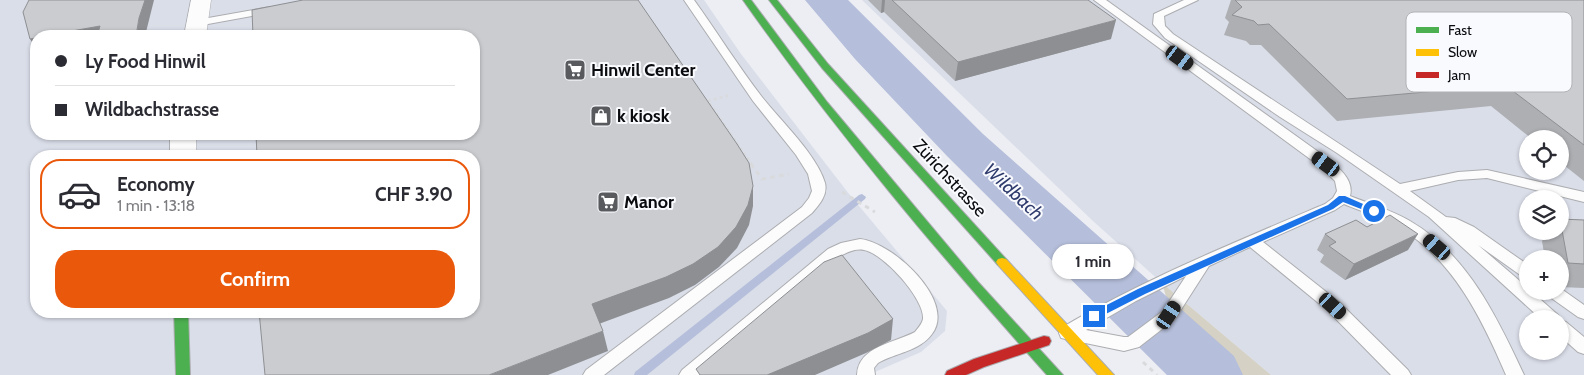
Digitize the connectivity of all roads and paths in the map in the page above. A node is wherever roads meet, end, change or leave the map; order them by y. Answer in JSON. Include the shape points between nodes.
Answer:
{"nodes":[{"id":1,"x":201,"y":0,"type":"edge"},
{"id":2,"x":689,"y":0,"type":"edge"},
{"id":3,"x":747,"y":0,"type":"edge"},
{"id":4,"x":773,"y":0,"type":"edge"},
{"id":5,"x":1099,"y":0,"type":"edge"},
{"id":6,"x":1193,"y":0,"type":"edge"},
{"id":7,"x":283,"y":7,"type":"edge"},
{"id":8,"x":196,"y":30,"type":"edge"},
{"id":9,"x":699,"y":104,"type":"edge"},
{"id":10,"x":818,"y":185,"type":"junction"},
{"id":11,"x":1398,"y":189,"type":"junction"},
{"id":12,"x":846,"y":194,"type":"dead end"},
{"id":13,"x":1584,"y":197,"type":"edge"},
{"id":14,"x":1342,"y":198,"type":"junction"},
{"id":15,"x":875,"y":212,"type":"dead end"},
{"id":16,"x":1434,"y":214,"type":"junction"},
{"id":17,"x":1252,"y":241,"type":"junction"},
{"id":18,"x":1203,"y":263,"type":"junction"},
{"id":19,"x":1519,"y":267,"type":"edge"},
{"id":20,"x":1566,"y":300,"type":"edge"},
{"id":21,"x":1542,"y":310,"type":"edge"},
{"id":22,"x":1584,"y":313,"type":"edge"},
{"id":23,"x":181,"y":318,"type":"edge"},
{"id":24,"x":1067,"y":333,"type":"junction"},
{"id":25,"x":1569,"y":334,"type":"edge"},
{"id":26,"x":1029,"y":346,"type":"junction"},
{"id":27,"x":1584,"y":347,"type":"edge"},
{"id":28,"x":183,"y":375,"type":"edge"},
{"id":29,"x":592,"y":375,"type":"edge"},
{"id":30,"x":688,"y":375,"type":"edge"},
{"id":31,"x":866,"y":375,"type":"edge"},
{"id":32,"x":952,"y":375,"type":"edge"},
{"id":33,"x":1056,"y":375,"type":"edge"},
{"id":34,"x":1107,"y":375,"type":"edge"},
{"id":35,"x":1402,"y":375,"type":"edge"},
{"id":36,"x":1515,"y":375,"type":"edge"}],
"edges":[{"from":1,"to":8,"type":"street"},
{"from":2,"to":10,"type":"lane","via":[[810,168]]},
{"from":3,"to":26,"type":"main road","via":[[823,104]]},
{"from":4,"to":24,"type":"main road","name":"Zürichstrasse","via":[[831,73]]},
{"from":5,"to":14,"type":"lane","via":[[1326,164],[1344,185]]},
{"from":6,"to":11,"type":"lane","via":[[1159,14],[1157,19],[1163,30]]},
{"from":7,"to":8,"type":"lane"},
{"from":9,"to":10,"type":"path","via":[[708,101],[762,179],[793,175]]},
{"from":10,"to":29,"type":"lane","via":[[817,198],[807,210]]},
{"from":11,"to":13,"type":"lane","via":[[1458,176],[1487,174]]},
{"from":11,"to":16,"type":"lane"},
{"from":12,"to":15,"type":"path"},
{"from":14,"to":17,"type":"lane","via":[[1330,207]]},
{"from":14,"to":36,"type":"lane","via":[[1405,224],[1437,247],[1488,316]]},
{"from":16,"to":19,"type":"lane","via":[[1464,229]]},
{"from":16,"to":21,"type":"lane"},
{"from":17,"to":18,"type":"lane"},
{"from":17,"to":35,"type":"lane","via":[[1333,306]]},
{"from":18,"to":24,"type":"lane","via":[[1103,310]]},
{"from":18,"to":24,"type":"lane","via":[[1169,315],[1133,342],[1124,344]]},
{"from":20,"to":22,"type":"lane"},
{"from":23,"to":28,"type":"main road"},
{"from":24,"to":26,"type":"main road"},
{"from":24,"to":34,"type":"main road","name":"Zürichstrasse"},
{"from":25,"to":27,"type":"lane"},
{"from":26,"to":32,"type":"main road"},
{"from":26,"to":33,"type":"main road"},
{"from":30,"to":31,"type":"lane","via":[[833,253],[844,247],[864,244],[890,257],[931,309],[927,328],[914,340],[874,357],[866,366]]}]}
